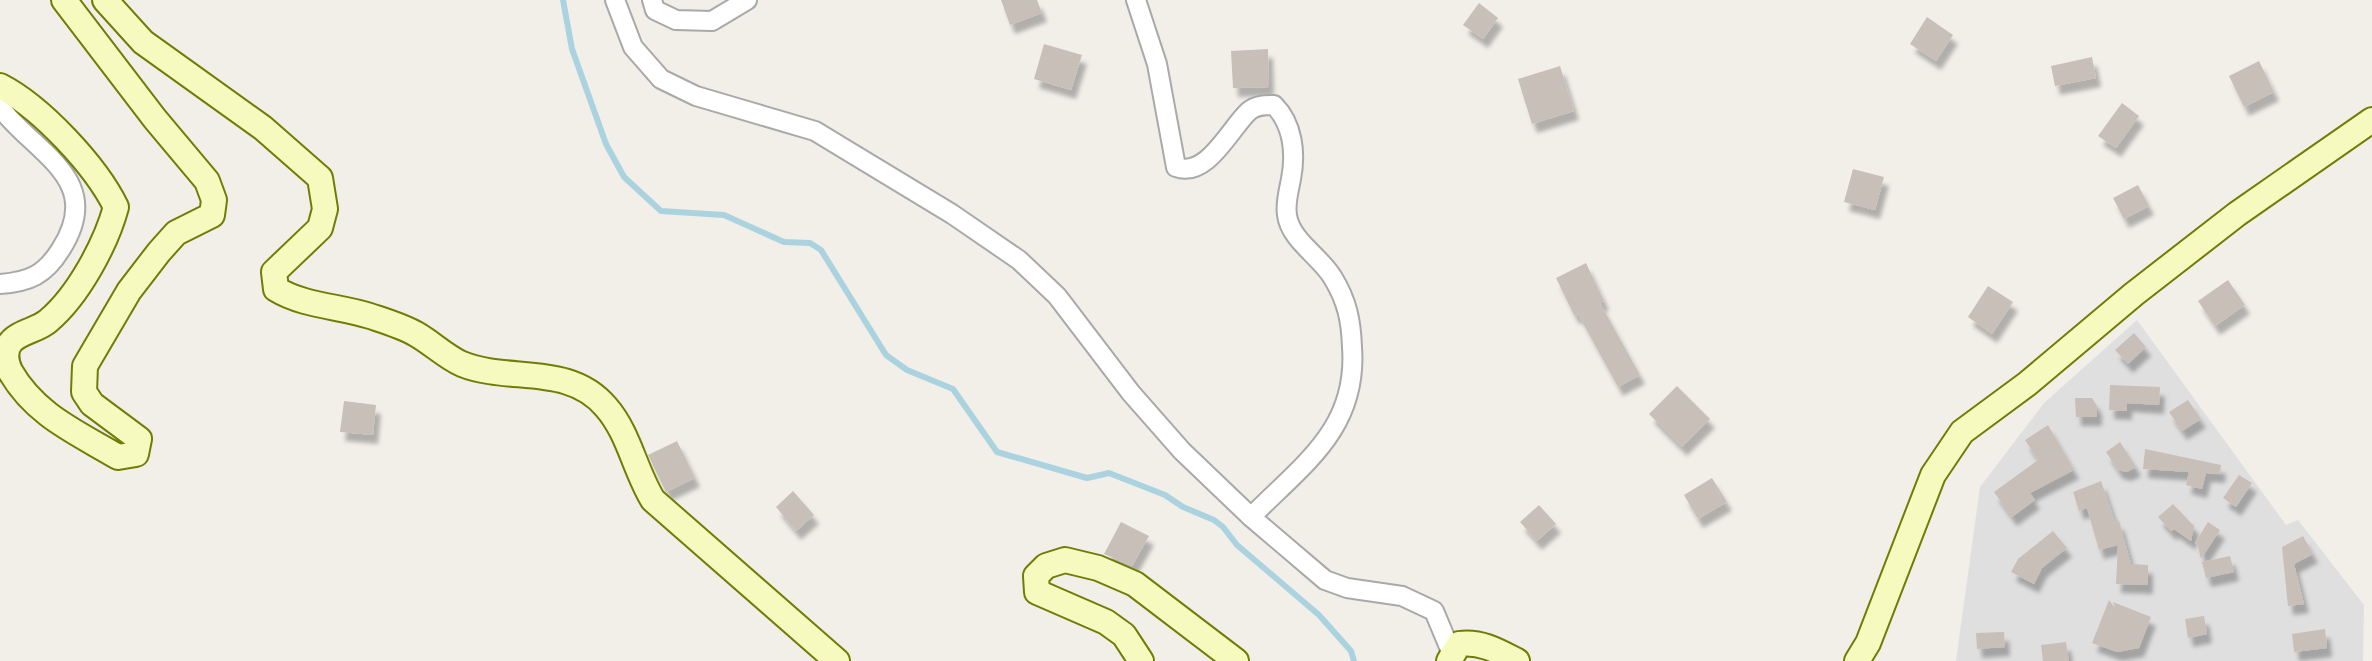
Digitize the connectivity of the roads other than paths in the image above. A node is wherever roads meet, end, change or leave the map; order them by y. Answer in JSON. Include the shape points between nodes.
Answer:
{"nodes":[{"id":1,"x":64,"y":0,"type":"edge"},
{"id":2,"x":105,"y":0,"type":"edge"},
{"id":3,"x":615,"y":0,"type":"edge"},
{"id":4,"x":652,"y":0,"type":"edge"},
{"id":5,"x":747,"y":0,"type":"edge"},
{"id":6,"x":1136,"y":0,"type":"edge"},
{"id":7,"x":0,"y":86,"type":"edge"},
{"id":8,"x":0,"y":107,"type":"edge"},
{"id":9,"x":2372,"y":120,"type":"edge"},
{"id":10,"x":0,"y":284,"type":"edge"},
{"id":11,"x":1251,"y":517,"type":"junction"},
{"id":12,"x":1450,"y":658,"type":"edge"},
{"id":13,"x":837,"y":661,"type":"edge"},
{"id":14,"x":1141,"y":661,"type":"edge"},
{"id":15,"x":1236,"y":661,"type":"edge"},
{"id":16,"x":1517,"y":661,"type":"edge"},
{"id":17,"x":1857,"y":661,"type":"edge"}],
"edges":[{"from":1,"to":7,"type":"street","via":[[207,181],[214,200],[212,215],[176,233],[159,252],[85,366],[84,392],[92,404],[139,439],[136,454],[129,457],[118,457],[51,418],[22,391],[7,364],[12,340],[44,325],[78,286],[116,207],[104,182],[48,122]]},
{"from":2,"to":13,"type":"street","via":[[143,42],[263,128],[320,178],[325,209],[320,228],[274,272],[276,289],[414,333],[462,363],[541,375],[588,393],[606,406],[621,430],[653,500]]},
{"from":3,"to":11,"type":"street","via":[[633,47],[661,79],[696,96],[815,131],[1019,260],[1057,296],[1182,451]]},
{"from":4,"to":5,"type":"street","via":[[655,10],[676,20],[712,21]]},
{"from":6,"to":11,"type":"street","via":[[1157,64],[1176,167],[1202,162],[1250,110],[1274,105],[1283,115],[1295,159],[1286,214],[1290,226],[1331,273],[1350,313],[1353,363],[1350,395],[1340,420],[1328,439]]},
{"from":8,"to":10,"type":"street","via":[[65,175],[76,202],[68,239],[57,257],[27,282]]},
{"from":9,"to":17,"type":"street","via":[[2237,214],[1962,432],[1933,475]]},
{"from":11,"to":12,"type":"street","via":[[1325,580],[1402,596],[1434,611]]},
{"from":12,"to":16,"type":"street","via":[[1459,644],[1472,642]]},
{"from":14,"to":15,"type":"street","via":[[1124,635],[1106,622],[1037,592],[1036,576],[1065,560],[1098,568],[1135,584]]}]}
